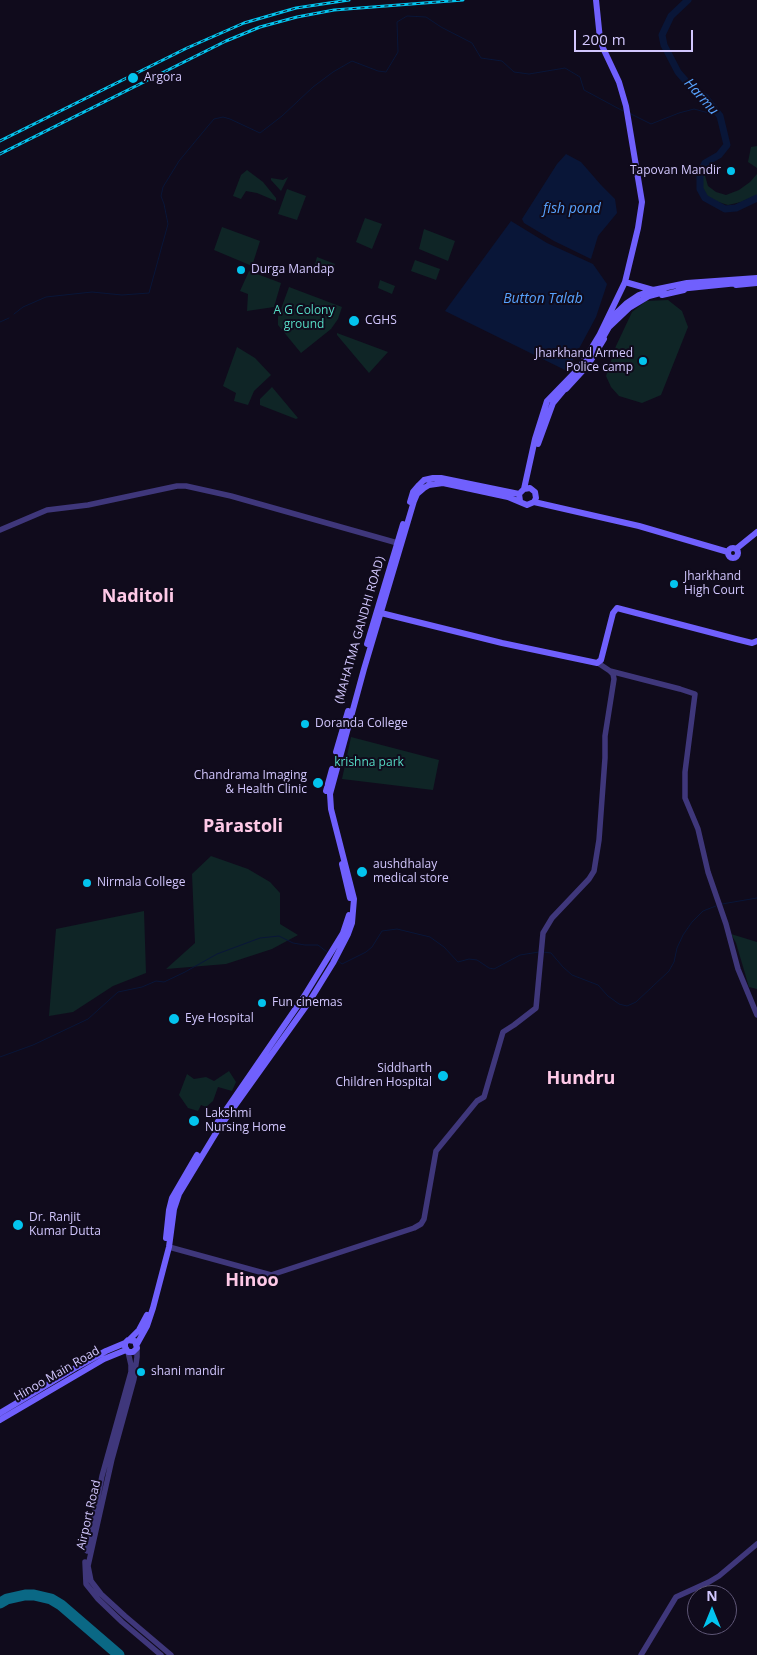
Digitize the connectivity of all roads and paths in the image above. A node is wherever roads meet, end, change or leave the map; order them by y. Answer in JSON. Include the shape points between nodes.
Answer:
{"nodes":[{"id":1,"x":596,"y":0,"type":"edge"},
{"id":2,"x":757,"y":281,"type":"edge"},
{"id":3,"x":625,"y":282,"type":"junction"},
{"id":4,"x":653,"y":290,"type":"junction"},
{"id":5,"x":598,"y":338,"type":"junction"},
{"id":6,"x":542,"y":423,"type":"junction"},
{"id":7,"x":524,"y":490,"type":"junction"},
{"id":8,"x":520,"y":501,"type":"junction"},
{"id":9,"x":534,"y":502,"type":"junction"},
{"id":10,"x":0,"y":530,"type":"edge"},
{"id":11,"x":757,"y":532,"type":"edge"},
{"id":12,"x":399,"y":543,"type":"junction"},
{"id":13,"x":381,"y":613,"type":"junction"},
{"id":14,"x":757,"y":641,"type":"edge"},
{"id":15,"x":598,"y":663,"type":"junction"},
{"id":16,"x":610,"y":671,"type":"junction"},
{"id":17,"x":340,"y":944,"type":"junction"},
{"id":18,"x":322,"y":973,"type":"junction"},
{"id":19,"x":757,"y":1015,"type":"edge"},
{"id":20,"x":169,"y":1247,"type":"junction"},
{"id":21,"x":127,"y":1346,"type":"junction"},
{"id":22,"x":137,"y":1346,"type":"junction"},
{"id":23,"x":0,"y":1413,"type":"edge"},
{"id":24,"x":0,"y":1420,"type":"edge"},
{"id":25,"x":757,"y":1544,"type":"edge"},
{"id":26,"x":161,"y":1655,"type":"edge"},
{"id":27,"x":172,"y":1655,"type":"edge"},
{"id":28,"x":641,"y":1655,"type":"edge"}],
"edges":[{"from":1,"to":3,"type":"main road","via":[[600,39],[622,90],[641,194],[642,207]]},
{"from":2,"to":4,"type":"main road","via":[[687,283]]},
{"from":2,"to":6,"type":"main road","via":[[644,300],[623,314],[609,329],[588,365],[553,405]]},
{"from":3,"to":4,"type":"main road"},
{"from":3,"to":5,"type":"main road"},
{"from":4,"to":5,"type":"main road","via":[[639,294],[627,303],[606,324]]},
{"from":5,"to":6,"type":"main road","via":[[580,366],[547,401]]},
{"from":6,"to":7,"type":"main road","via":[[534,441]]},
{"from":7,"to":8,"type":"main road"},
{"from":7,"to":9,"type":"main road","via":[[536,495]]},
{"from":7,"to":12,"type":"main road","name":"(MAHATMA GANDHI ROAD)","via":[[441,478],[424,480],[413,492]]},
{"from":8,"to":9,"type":"main road","via":[[527,506]]},
{"from":8,"to":12,"type":"main road","via":[[443,483],[429,485],[418,494]]},
{"from":9,"to":11,"type":"main road","via":[[639,526],[728,552]]},
{"from":10,"to":12,"type":"street","via":[[47,510],[186,486]]},
{"from":12,"to":13,"type":"main road"},
{"from":12,"to":17,"type":"main road","name":"(MAHATMA GANDHI ROAD)","via":[[326,790],[328,811],[350,900],[348,921]]},
{"from":13,"to":15,"type":"main road"},
{"from":13,"to":17,"type":"main road","via":[[330,794],[354,899],[352,923]]},
{"from":14,"to":15,"type":"main road","via":[[736,639],[617,608]]},
{"from":15,"to":16,"type":"street"},
{"from":16,"to":19,"type":"street","via":[[695,694],[688,735],[685,798],[738,969]]},
{"from":16,"to":20,"type":"street","via":[[614,679],[605,736],[606,758],[595,865],[589,879],[547,924],[543,933],[536,1008],[502,1032],[484,1097],[477,1101],[436,1151],[424,1219],[418,1226],[271,1275]]},
{"from":17,"to":18,"type":"main road"},
{"from":18,"to":20,"type":"main road","via":[[306,1006],[219,1128],[186,1182],[175,1204]]},
{"from":18,"to":21,"type":"main road","via":[[208,1137],[175,1192],[148,1313]]},
{"from":20,"to":22,"type":"main road","via":[[150,1319]]},
{"from":21,"to":22,"type":"main road","via":[[133,1352]]},
{"from":21,"to":22,"type":"main road","via":[[134,1340]]},
{"from":21,"to":23,"type":"main road","name":"Hinoo Main Road","via":[[84,1363]]},
{"from":21,"to":24,"type":"main road","name":"Hinoo Main Road"},
{"from":21,"to":26,"type":"street","name":"Airport Road","via":[[131,1369],[102,1476],[84,1568],[86,1584],[98,1599]]},
{"from":22,"to":27,"type":"street","name":"Airport Road","via":[[134,1379],[88,1566],[91,1581],[101,1594]]},
{"from":25,"to":28,"type":"street","via":[[719,1576],[676,1597]]}]}
